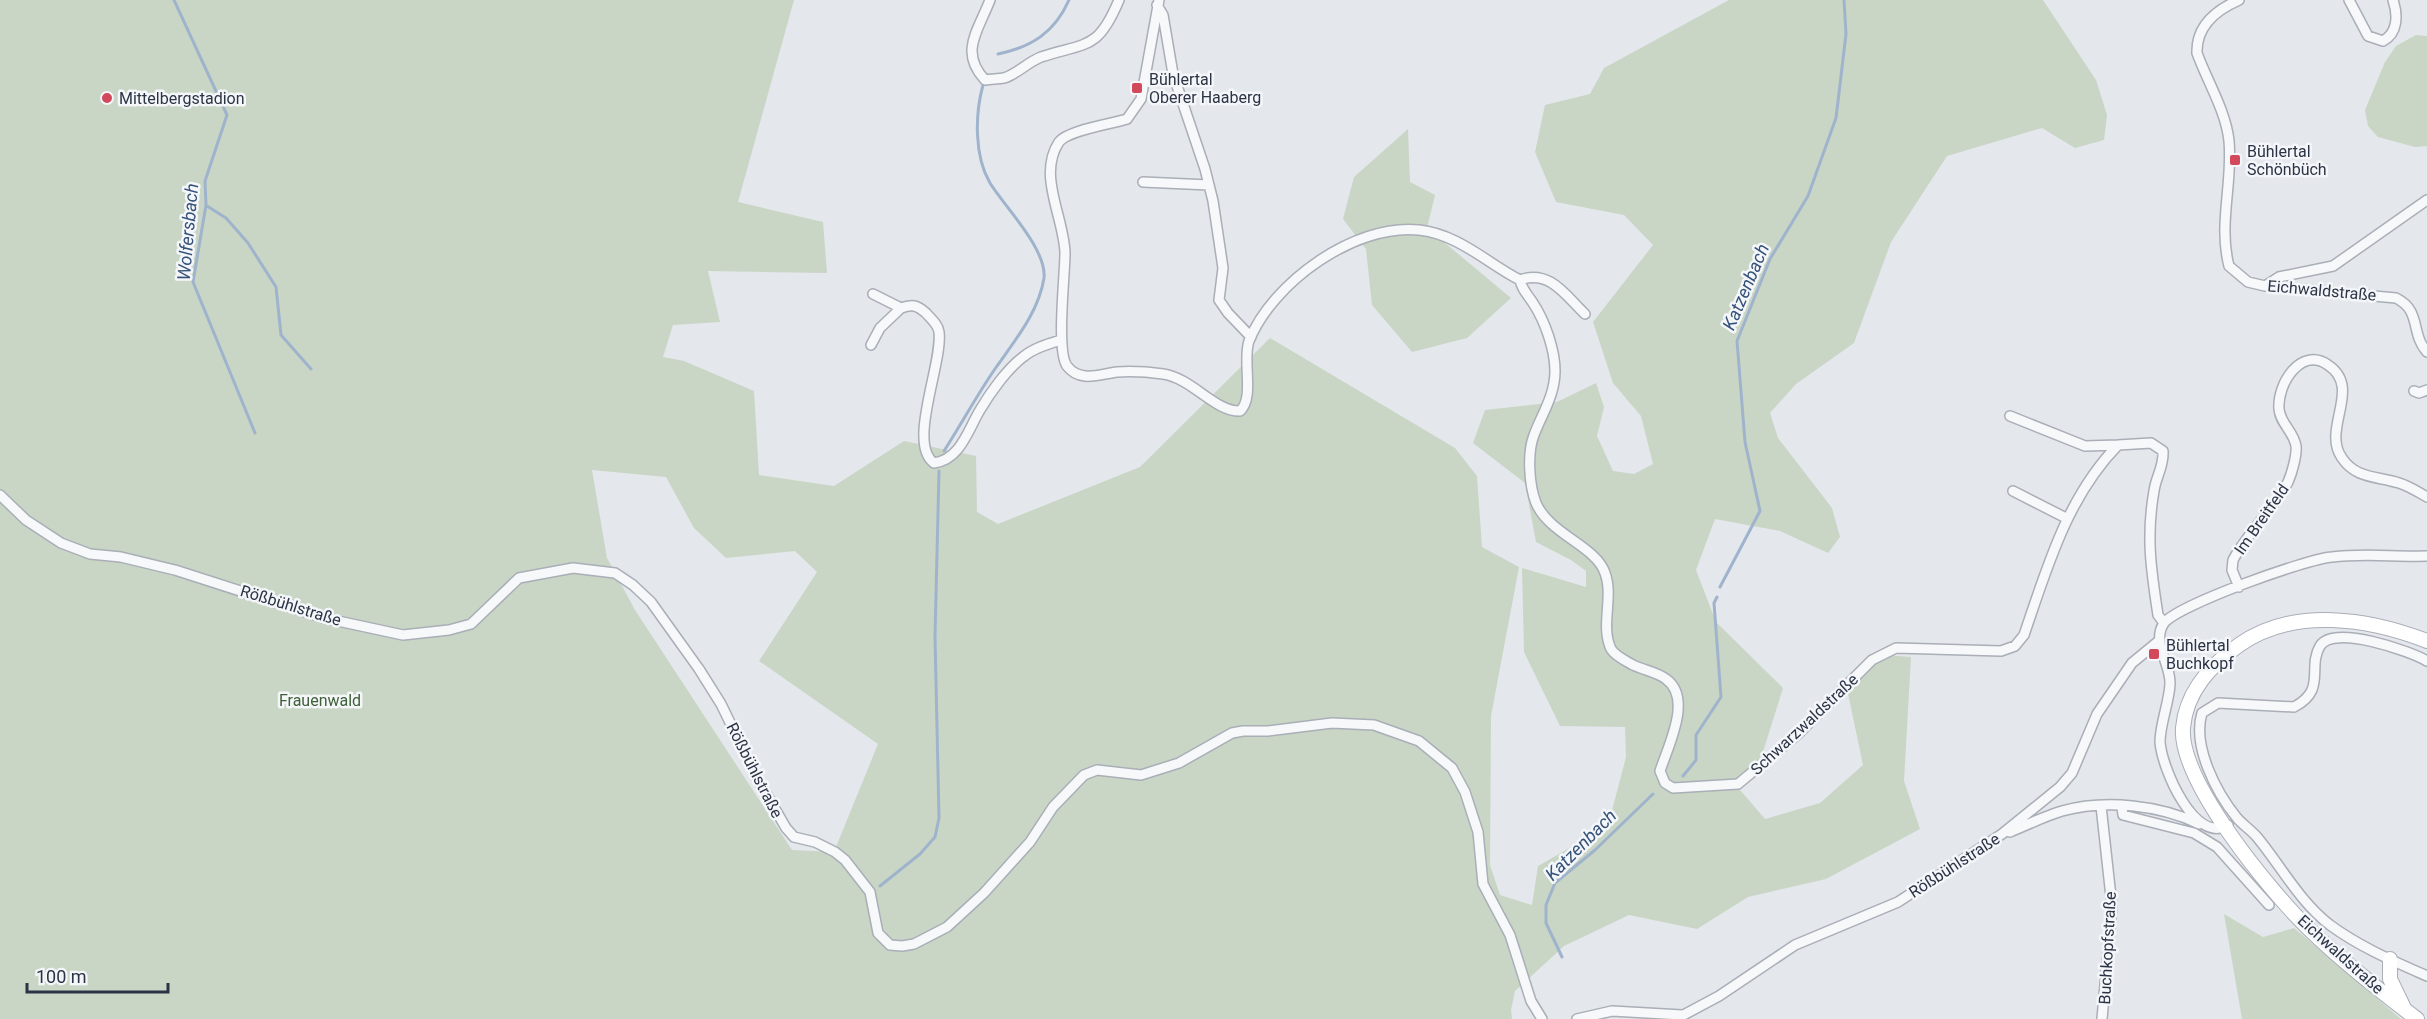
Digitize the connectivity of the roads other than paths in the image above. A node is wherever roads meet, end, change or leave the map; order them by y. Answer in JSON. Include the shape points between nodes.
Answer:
{"nodes":[{"id":1,"x":990,"y":0,"type":"edge"},
{"id":2,"x":1119,"y":0,"type":"edge"},
{"id":3,"x":2239,"y":0,"type":"edge"},
{"id":4,"x":2349,"y":0,"type":"edge"},
{"id":5,"x":2393,"y":0,"type":"edge"},
{"id":6,"x":1158,"y":2,"type":"edge"},
{"id":7,"x":1143,"y":182,"type":"dead end"},
{"id":8,"x":1209,"y":185,"type":"junction"},
{"id":9,"x":2427,"y":200,"type":"edge"},
{"id":10,"x":1520,"y":280,"type":"junction"},
{"id":11,"x":2265,"y":286,"type":"junction"},
{"id":12,"x":873,"y":294,"type":"dead end"},
{"id":13,"x":901,"y":308,"type":"junction"},
{"id":14,"x":1585,"y":314,"type":"dead end"},
{"id":15,"x":1251,"y":337,"type":"junction"},
{"id":16,"x":1061,"y":340,"type":"junction"},
{"id":17,"x":871,"y":345,"type":"dead end"},
{"id":18,"x":2427,"y":352,"type":"edge"},
{"id":19,"x":2427,"y":390,"type":"edge"},
{"id":20,"x":2414,"y":391,"type":"dead end"},
{"id":21,"x":2010,"y":416,"type":"dead end"},
{"id":22,"x":2118,"y":445,"type":"junction"},
{"id":23,"x":2013,"y":491,"type":"dead end"},
{"id":24,"x":0,"y":495,"type":"edge"},
{"id":25,"x":2427,"y":497,"type":"edge"},
{"id":26,"x":2066,"y":518,"type":"junction"},
{"id":27,"x":2427,"y":556,"type":"edge"},
{"id":28,"x":2238,"y":587,"type":"junction"},
{"id":29,"x":2164,"y":623,"type":"junction"},
{"id":30,"x":2160,"y":640,"type":"junction"},
{"id":31,"x":2427,"y":641,"type":"edge"},
{"id":32,"x":2427,"y":661,"type":"edge"},
{"id":33,"x":2101,"y":806,"type":"junction"},
{"id":34,"x":2122,"y":807,"type":"junction"},
{"id":35,"x":2231,"y":823,"type":"junction"},
{"id":36,"x":2207,"y":828,"type":"junction"},
{"id":37,"x":2002,"y":834,"type":"junction"},
{"id":38,"x":2269,"y":905,"type":"dead end"},
{"id":39,"x":2390,"y":959,"type":"junction"},
{"id":40,"x":2427,"y":976,"type":"edge"},
{"id":41,"x":2405,"y":1010,"type":"junction"},
{"id":42,"x":1679,"y":1017,"type":"edge"},
{"id":43,"x":1542,"y":1019,"type":"edge"},
{"id":44,"x":1577,"y":1019,"type":"edge"},
{"id":45,"x":2102,"y":1019,"type":"edge"},
{"id":46,"x":2417,"y":1019,"type":"edge"}],
"edges":[{"from":1,"to":2,"type":"street","via":[[970,55],[974,68],[985,80],[1005,78],[1041,57],[1088,43],[1107,29]]},
{"from":3,"to":11,"type":"street","name":"Eichwaldstraße","via":[[2203,26],[2197,53],[2229,138],[2224,230],[2229,266],[2248,282]]},
{"from":4,"to":5,"type":"street","via":[[2368,36],[2384,41],[2391,37],[2397,21]]},
{"from":6,"to":8,"type":"street","via":[[1175,83]]},
{"from":6,"to":16,"type":"street","via":[[1141,99],[1127,118],[1072,133],[1060,141],[1049,167],[1065,252]]},
{"from":7,"to":8,"type":"street"},
{"from":8,"to":15,"type":"street","via":[[1223,268],[1219,300]]},
{"from":9,"to":11,"type":"street","via":[[2333,266],[2279,277]]},
{"from":10,"to":14,"type":"street","via":[[1543,277]]},
{"from":10,"to":15,"type":"street","name":"Schwarzwaldstraße","via":[[1455,241],[1420,230],[1394,230],[1352,243],[1310,267],[1276,299]]},
{"from":10,"to":26,"type":"street","name":"Schwarzwaldstraße","via":[[1550,342],[1556,372],[1551,398],[1533,438],[1531,489],[1548,520],[1596,557],[1605,573],[1607,633],[1612,651],[1666,679],[1677,690],[1680,715],[1660,771],[1665,783],[1673,788],[1738,784],[1798,734],[1872,660],[1896,648],[2001,651],[2015,646],[2024,635]]},
{"from":11,"to":18,"type":"street","name":"Eichwaldstraße","via":[[2396,298],[2413,311]]},
{"from":12,"to":13,"type":"street"},
{"from":13,"to":16,"type":"street","via":[[918,306],[935,322],[939,332],[923,434],[924,450],[934,463],[951,456],[980,410],[1023,357]]},
{"from":13,"to":17,"type":"street","via":[[880,328]]},
{"from":15,"to":16,"type":"street","name":"Schwarzwaldstraße","via":[[1247,397],[1240,411],[1228,409],[1173,376],[1140,372],[1080,376],[1062,357]]},
{"from":19,"to":20,"type":"street"},
{"from":21,"to":22,"type":"street","via":[[2085,446]]},
{"from":22,"to":26,"type":"street","name":"Schwarzwaldstraße","via":[[2095,471]]},
{"from":22,"to":29,"type":"street","via":[[2151,443],[2163,451],[2164,465],[2154,488],[2148,553],[2158,615]]},
{"from":23,"to":26,"type":"street"},
{"from":24,"to":43,"type":"street","name":"Rößbühlstraße","via":[[26,520],[90,554],[164,567],[324,618],[403,635],[471,624],[519,578],[573,568],[615,573],[651,602],[694,661],[722,704],[786,828],[794,837],[815,842],[845,861],[870,892],[878,933],[896,947],[914,944],[947,927],[1030,842],[1053,807],[1084,775],[1097,770],[1142,775],[1179,763],[1232,733],[1243,731],[1332,723],[1384,727],[1419,741],[1452,768],[1465,792],[1478,832],[1484,884],[1510,935],[1531,1001]]},
{"from":25,"to":28,"type":"street","name":"Im Breitfeld","via":[[2401,483],[2364,476],[2341,458],[2337,442],[2343,384],[2324,362],[2303,363],[2289,372],[2279,402],[2279,411],[2296,443],[2289,481],[2233,560]]},
{"from":27,"to":28,"type":"street","via":[[2330,557]]},
{"from":28,"to":29,"type":"street","via":[[2181,610]]},
{"from":29,"to":30,"type":"street"},
{"from":30,"to":36,"type":"street","via":[[2170,684],[2160,741],[2164,761],[2180,799]]},
{"from":30,"to":37,"type":"street","name":"Rößbühlstraße","via":[[2132,663],[2097,714],[2072,773]]},
{"from":31,"to":35,"type":"main road","name":"Eichwaldstraße","via":[[2360,622],[2299,622],[2244,641],[2220,658],[2191,697],[2182,729],[2192,768]]},
{"from":32,"to":35,"type":"street","via":[[2398,647],[2369,640],[2326,641],[2319,650],[2315,681],[2303,702],[2294,707],[2218,703],[2202,713],[2198,726],[2200,742]]},
{"from":33,"to":34,"type":"street"},
{"from":33,"to":37,"type":"street","via":[[2063,811]]},
{"from":33,"to":45,"type":"street","name":"Buchkopfstraße","via":[[2112,906]]},
{"from":34,"to":36,"type":"street","via":[[2175,813]]},
{"from":34,"to":38,"type":"street","via":[[2123,815],[2194,833],[2217,847]]},
{"from":35,"to":36,"type":"street","via":[[2218,830]]},
{"from":35,"to":39,"type":"street","via":[[2256,835],[2310,908],[2366,949]]},
{"from":35,"to":41,"type":"main road","name":"Eichwaldstraße","via":[[2271,887],[2309,928]]},
{"from":37,"to":42,"type":"street","name":"Rößbühlstraße","via":[[1898,902],[1796,945],[1719,996]]},
{"from":39,"to":40,"type":"street"},
{"from":39,"to":41,"type":"main road","via":[[2390,978]]},
{"from":41,"to":46,"type":"main road","name":"Eichwaldstraße"},
{"from":42,"to":44,"type":"street","name":"Rößbühlstraße","via":[[1612,1011]]}]}
